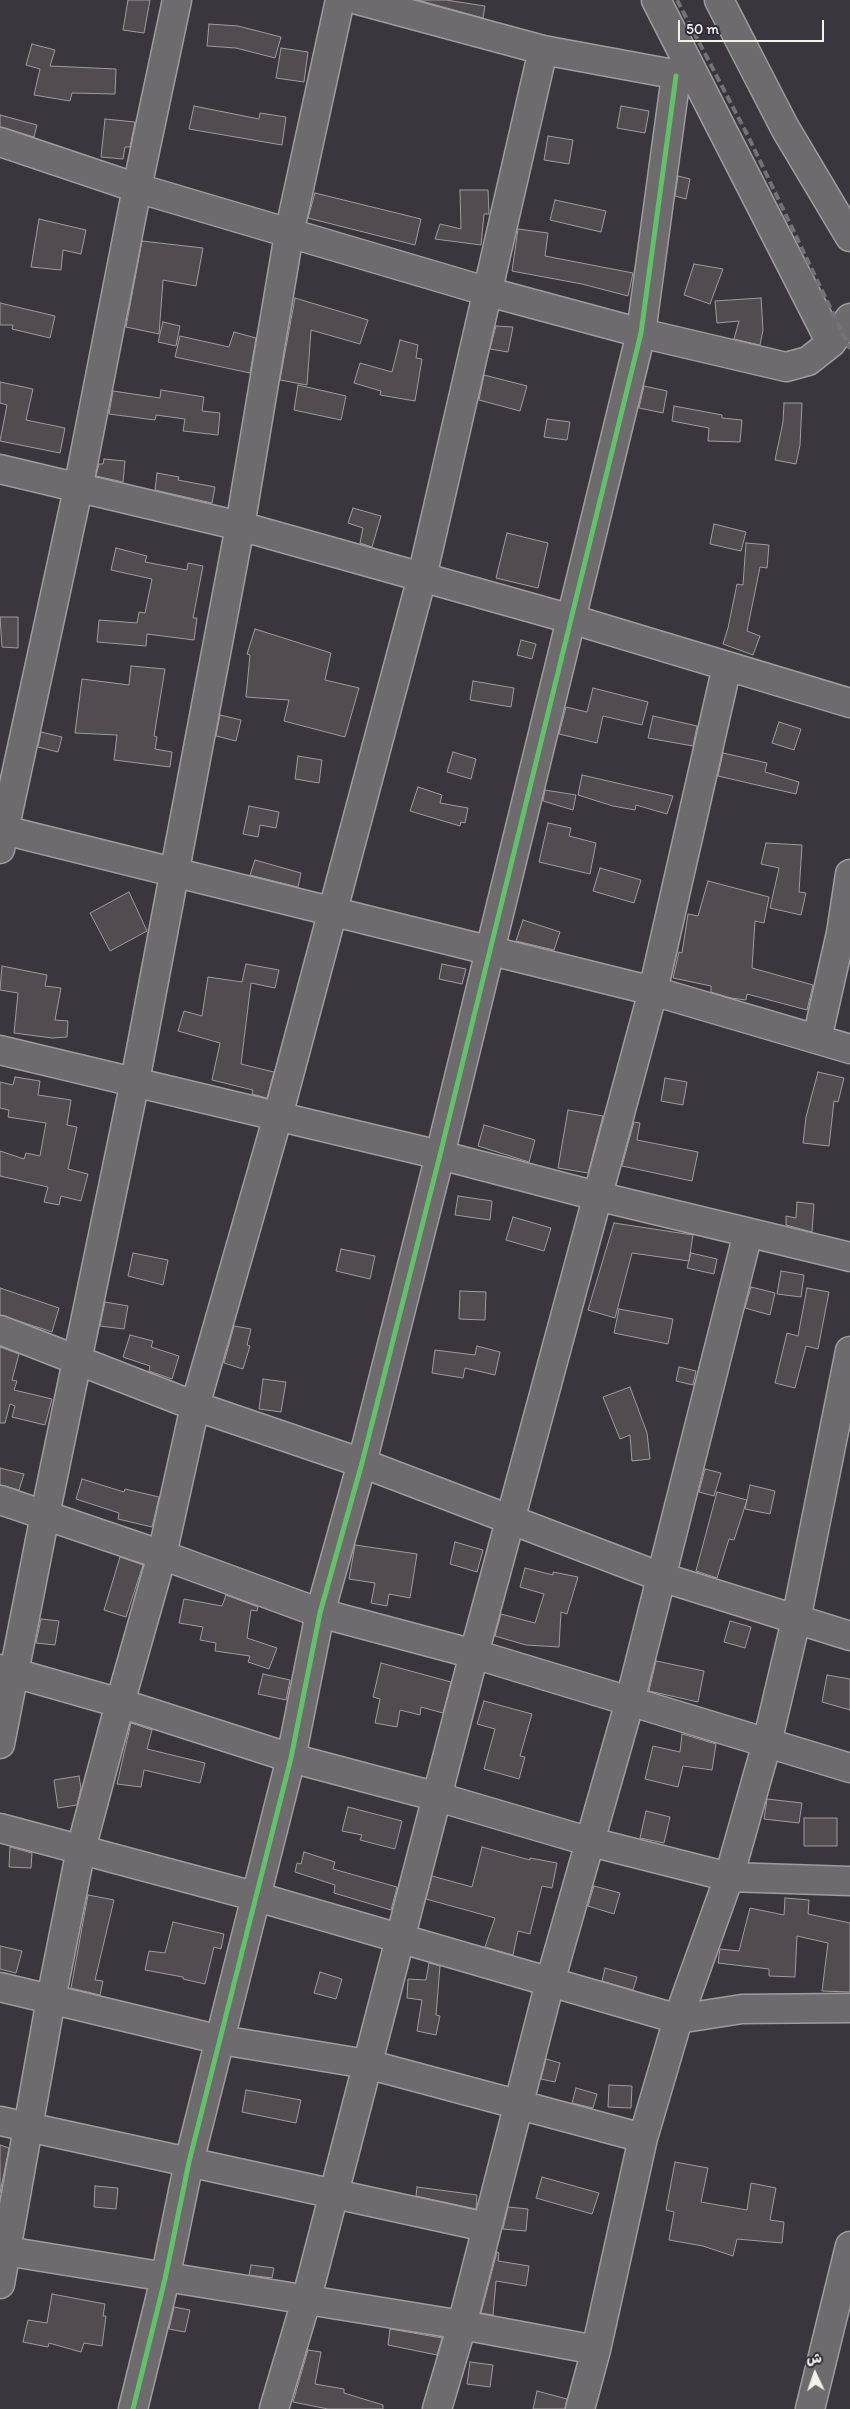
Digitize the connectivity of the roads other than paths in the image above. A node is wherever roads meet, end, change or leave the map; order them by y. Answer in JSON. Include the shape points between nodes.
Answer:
{"nodes":[{"id":1,"x":177,"y":0,"type":"edge"},
{"id":2,"x":340,"y":0,"type":"edge"},
{"id":3,"x":358,"y":0,"type":"edge"},
{"id":4,"x":656,"y":0,"type":"edge"},
{"id":5,"x":719,"y":0,"type":"edge"},
{"id":6,"x":543,"y":50,"type":"junction"},
{"id":7,"x":686,"y":77,"type":"junction"},
{"id":8,"x":0,"y":142,"type":"edge"},
{"id":9,"x":137,"y":188,"type":"junction"},
{"id":10,"x":289,"y":234,"type":"junction"},
{"id":11,"x":850,"y":237,"type":"edge"},
{"id":12,"x":489,"y":292,"type":"junction"},
{"id":13,"x":850,"y":318,"type":"edge"},
{"id":14,"x":640,"y":334,"type":"junction"},
{"id":15,"x":831,"y":343,"type":"junction"},
{"id":16,"x":0,"y":469,"type":"edge"},
{"id":17,"x":78,"y":489,"type":"junction"},
{"id":18,"x":240,"y":526,"type":"junction"},
{"id":19,"x":422,"y":578,"type":"junction"},
{"id":20,"x":571,"y":619,"type":"junction"},
{"id":21,"x":728,"y":666,"type":"junction"},
{"id":22,"x":850,"y":703,"type":"edge"},
{"id":23,"x":1,"y":836,"type":"edge"},
{"id":24,"x":175,"y":871,"type":"junction"},
{"id":25,"x":850,"y":874,"type":"edge"},
{"id":26,"x":334,"y":911,"type":"junction"},
{"id":27,"x":491,"y":949,"type":"junction"},
{"id":28,"x":653,"y":991,"type":"junction"},
{"id":29,"x":818,"y":1039,"type":"junction"},
{"id":30,"x":850,"y":1049,"type":"edge"},
{"id":31,"x":0,"y":1050,"type":"edge"},
{"id":32,"x":135,"y":1081,"type":"junction"},
{"id":33,"x":278,"y":1116,"type":"junction"},
{"id":34,"x":440,"y":1155,"type":"junction"},
{"id":35,"x":597,"y":1196,"type":"junction"},
{"id":36,"x":748,"y":1233,"type":"junction"},
{"id":37,"x":850,"y":1257,"type":"edge"},
{"id":38,"x":0,"y":1330,"type":"edge"},
{"id":39,"x":850,"y":1351,"type":"edge"},
{"id":40,"x":78,"y":1361,"type":"junction"},
{"id":41,"x":195,"y":1406,"type":"junction"},
{"id":42,"x":362,"y":1463,"type":"junction"},
{"id":43,"x":0,"y":1500,"type":"edge"},
{"id":44,"x":45,"y":1515,"type":"junction"},
{"id":45,"x":511,"y":1520,"type":"junction"},
{"id":46,"x":162,"y":1555,"type":"junction"},
{"id":47,"x":661,"y":1578,"type":"junction"},
{"id":48,"x":320,"y":1613,"type":"junction"},
{"id":49,"x":796,"y":1620,"type":"junction"},
{"id":50,"x":850,"y":1636,"type":"edge"},
{"id":51,"x":474,"y":1654,"type":"junction"},
{"id":52,"x":8,"y":1671,"type":"edge"},
{"id":53,"x":630,"y":1701,"type":"junction"},
{"id":54,"x":120,"y":1703,"type":"junction"},
{"id":55,"x":766,"y":1743,"type":"junction"},
{"id":56,"x":0,"y":1744,"type":"edge"},
{"id":57,"x":291,"y":1758,"type":"junction"},
{"id":58,"x":850,"y":1768,"type":"edge"},
{"id":59,"x":438,"y":1798,"type":"junction"},
{"id":60,"x":0,"y":1828,"type":"edge"},
{"id":61,"x":592,"y":1842,"type":"junction"},
{"id":62,"x":81,"y":1850,"type":"junction"},
{"id":63,"x":729,"y":1877,"type":"junction"},
{"id":64,"x":850,"y":1881,"type":"edge"},
{"id":65,"x":254,"y":1896,"type":"junction"},
{"id":66,"x":399,"y":1938,"type":"junction"},
{"id":67,"x":550,"y":1982,"type":"junction"},
{"id":68,"x":0,"y":1987,"type":"edge"},
{"id":69,"x":51,"y":1999,"type":"junction"},
{"id":70,"x":850,"y":2008,"type":"edge"},
{"id":71,"x":678,"y":2019,"type":"junction"},
{"id":72,"x":221,"y":2040,"type":"junction"},
{"id":73,"x":367,"y":2064,"type":"junction"},
{"id":74,"x":520,"y":2104,"type":"junction"},
{"id":75,"x":0,"y":2121,"type":"edge"},
{"id":76,"x":28,"y":2127,"type":"junction"},
{"id":77,"x":643,"y":2138,"type":"junction"},
{"id":78,"x":189,"y":2162,"type":"junction"},
{"id":79,"x":333,"y":2192,"type":"junction"},
{"id":80,"x":486,"y":2227,"type":"junction"},
{"id":81,"x":850,"y":2246,"type":"edge"},
{"id":82,"x":3,"y":2251,"type":"edge"},
{"id":83,"x":165,"y":2279,"type":"junction"},
{"id":84,"x":0,"y":2284,"type":"edge"},
{"id":85,"x":306,"y":2301,"type":"junction"},
{"id":86,"x":462,"y":2325,"type":"junction"},
{"id":87,"x":596,"y":2350,"type":"junction"},
{"id":88,"x":133,"y":2409,"type":"edge"},
{"id":89,"x":274,"y":2409,"type":"edge"},
{"id":90,"x":437,"y":2409,"type":"edge"},
{"id":91,"x":580,"y":2409,"type":"edge"},
{"id":92,"x":810,"y":2409,"type":"edge"}],
"edges":[{"from":1,"to":9,"type":"street"},
{"from":2,"to":10,"type":"street"},
{"from":3,"to":6,"type":"street"},
{"from":4,"to":7,"type":"street"},
{"from":5,"to":11,"type":"street","via":[[785,128]]},
{"from":6,"to":7,"type":"street"},
{"from":6,"to":12,"type":"street"},
{"from":7,"to":14,"type":"street"},
{"from":7,"to":15,"type":"street"},
{"from":8,"to":9,"type":"street"},
{"from":9,"to":10,"type":"street"},
{"from":9,"to":17,"type":"street"},
{"from":10,"to":12,"type":"street"},
{"from":10,"to":18,"type":"street"},
{"from":12,"to":14,"type":"street"},
{"from":12,"to":19,"type":"street"},
{"from":13,"to":15,"type":"street"},
{"from":14,"to":15,"type":"street","via":[[786,367],[808,361]]},
{"from":14,"to":20,"type":"street"},
{"from":16,"to":17,"type":"street"},
{"from":17,"to":18,"type":"street"},
{"from":17,"to":23,"type":"street"},
{"from":18,"to":19,"type":"street"},
{"from":18,"to":24,"type":"street"},
{"from":19,"to":20,"type":"street"},
{"from":19,"to":26,"type":"street"},
{"from":20,"to":21,"type":"street"},
{"from":20,"to":27,"type":"street"},
{"from":21,"to":22,"type":"street"},
{"from":21,"to":28,"type":"street"},
{"from":23,"to":24,"type":"street"},
{"from":24,"to":26,"type":"street"},
{"from":24,"to":32,"type":"street"},
{"from":25,"to":29,"type":"street"},
{"from":26,"to":27,"type":"street"},
{"from":26,"to":33,"type":"street"},
{"from":27,"to":28,"type":"street"},
{"from":27,"to":34,"type":"street"},
{"from":28,"to":29,"type":"street"},
{"from":28,"to":35,"type":"street"},
{"from":29,"to":30,"type":"street"},
{"from":31,"to":32,"type":"street"},
{"from":32,"to":33,"type":"street"},
{"from":32,"to":40,"type":"street"},
{"from":33,"to":34,"type":"street"},
{"from":33,"to":41,"type":"street"},
{"from":34,"to":35,"type":"street"},
{"from":34,"to":42,"type":"street"},
{"from":35,"to":36,"type":"street"},
{"from":35,"to":45,"type":"street"},
{"from":36,"to":37,"type":"street"},
{"from":36,"to":47,"type":"street"},
{"from":38,"to":40,"type":"street"},
{"from":39,"to":49,"type":"street"},
{"from":40,"to":41,"type":"street"},
{"from":40,"to":44,"type":"street"},
{"from":41,"to":42,"type":"street"},
{"from":41,"to":46,"type":"street"},
{"from":42,"to":45,"type":"street"},
{"from":42,"to":48,"type":"street"},
{"from":43,"to":44,"type":"street"},
{"from":44,"to":46,"type":"street"},
{"from":44,"to":52,"type":"street"},
{"from":45,"to":47,"type":"street"},
{"from":45,"to":51,"type":"street"},
{"from":46,"to":48,"type":"street"},
{"from":46,"to":54,"type":"street"},
{"from":47,"to":49,"type":"street"},
{"from":47,"to":53,"type":"street"},
{"from":48,"to":51,"type":"street"},
{"from":48,"to":57,"type":"street"},
{"from":49,"to":50,"type":"street"},
{"from":49,"to":55,"type":"street"},
{"from":51,"to":53,"type":"street"},
{"from":51,"to":59,"type":"street"},
{"from":52,"to":54,"type":"street"},
{"from":52,"to":56,"type":"street"},
{"from":53,"to":55,"type":"street"},
{"from":53,"to":61,"type":"street"},
{"from":54,"to":57,"type":"street"},
{"from":54,"to":62,"type":"street"},
{"from":55,"to":58,"type":"street"},
{"from":55,"to":63,"type":"street"},
{"from":57,"to":59,"type":"street"},
{"from":57,"to":65,"type":"street"},
{"from":59,"to":61,"type":"street"},
{"from":59,"to":66,"type":"street"},
{"from":60,"to":62,"type":"street"},
{"from":61,"to":63,"type":"street"},
{"from":61,"to":67,"type":"street"},
{"from":62,"to":65,"type":"street"},
{"from":62,"to":69,"type":"street"},
{"from":63,"to":64,"type":"street"},
{"from":63,"to":71,"type":"street"},
{"from":65,"to":66,"type":"street"},
{"from":65,"to":72,"type":"street"},
{"from":66,"to":67,"type":"street"},
{"from":66,"to":73,"type":"street"},
{"from":67,"to":71,"type":"street"},
{"from":67,"to":74,"type":"street"},
{"from":68,"to":69,"type":"street"},
{"from":69,"to":72,"type":"street"},
{"from":69,"to":76,"type":"street"},
{"from":70,"to":71,"type":"street","via":[[742,2009]]},
{"from":71,"to":77,"type":"street"},
{"from":72,"to":73,"type":"street"},
{"from":72,"to":78,"type":"street"},
{"from":73,"to":74,"type":"street"},
{"from":73,"to":79,"type":"street"},
{"from":74,"to":77,"type":"street"},
{"from":74,"to":80,"type":"street"},
{"from":75,"to":76,"type":"street"},
{"from":76,"to":78,"type":"street"},
{"from":76,"to":82,"type":"street"},
{"from":77,"to":87,"type":"street"},
{"from":78,"to":79,"type":"street"},
{"from":78,"to":83,"type":"street"},
{"from":79,"to":80,"type":"street"},
{"from":79,"to":85,"type":"street"},
{"from":80,"to":86,"type":"street"},
{"from":81,"to":92,"type":"street"},
{"from":82,"to":83,"type":"street"},
{"from":82,"to":84,"type":"street"},
{"from":83,"to":85,"type":"street"},
{"from":83,"to":88,"type":"street"},
{"from":85,"to":86,"type":"street"},
{"from":85,"to":89,"type":"street"},
{"from":86,"to":87,"type":"street"},
{"from":86,"to":90,"type":"street"},
{"from":87,"to":91,"type":"street"}]}
